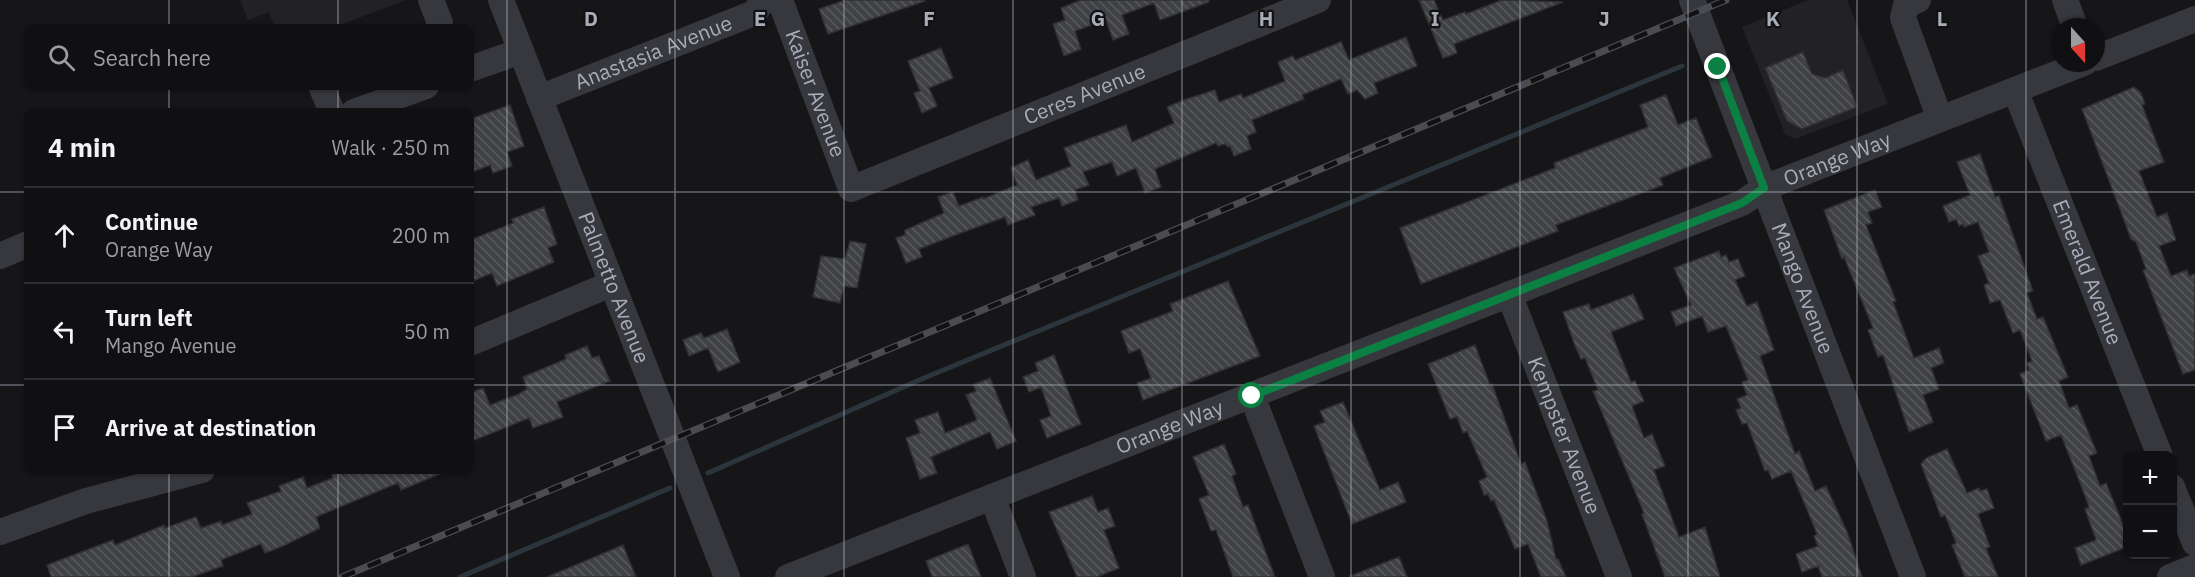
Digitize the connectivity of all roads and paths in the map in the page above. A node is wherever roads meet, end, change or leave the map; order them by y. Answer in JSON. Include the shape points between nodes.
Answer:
{"nodes":[{"id":1,"x":501,"y":0,"type":"edge"},
{"id":2,"x":764,"y":0,"type":"edge"},
{"id":3,"x":780,"y":0,"type":"edge"},
{"id":4,"x":1318,"y":0,"type":"edge"},
{"id":5,"x":1692,"y":0,"type":"edge"},
{"id":6,"x":1918,"y":0,"type":"edge"},
{"id":7,"x":2065,"y":0,"type":"edge"},
{"id":8,"x":2072,"y":18,"type":"edge"},
{"id":9,"x":2195,"y":20,"type":"edge"},
{"id":10,"x":520,"y":51,"type":"junction"},
{"id":11,"x":2105,"y":55,"type":"edge"},
{"id":12,"x":474,"y":68,"type":"edge"},
{"id":13,"x":2061,"y":72,"type":"edge"},
{"id":14,"x":323,"y":90,"type":"edge"},
{"id":15,"x":415,"y":90,"type":"edge"},
{"id":16,"x":2014,"y":90,"type":"junction"},
{"id":17,"x":539,"y":98,"type":"junction"},
{"id":18,"x":330,"y":108,"type":"edge"},
{"id":19,"x":365,"y":108,"type":"edge"},
{"id":20,"x":1941,"y":119,"type":"junction"},
{"id":21,"x":1764,"y":188,"type":"junction"},
{"id":22,"x":851,"y":189,"type":"joint"},
{"id":23,"x":24,"y":246,"type":"edge"},
{"id":24,"x":0,"y":256,"type":"edge"},
{"id":25,"x":611,"y":284,"type":"junction"},
{"id":26,"x":1509,"y":294,"type":"junction"},
{"id":27,"x":474,"y":341,"type":"edge"},
{"id":28,"x":1252,"y":396,"type":"junction"},
{"id":29,"x":2158,"y":451,"type":"edge"},
{"id":30,"x":187,"y":474,"type":"edge"},
{"id":31,"x":992,"y":497,"type":"junction"},
{"id":32,"x":2177,"y":499,"type":"edge"},
{"id":33,"x":0,"y":532,"type":"edge"},
{"id":34,"x":2195,"y":543,"type":"edge"},
{"id":35,"x":2195,"y":567,"type":"edge"},
{"id":36,"x":727,"y":577,"type":"edge"},
{"id":37,"x":788,"y":577,"type":"edge"},
{"id":38,"x":1023,"y":577,"type":"edge"},
{"id":39,"x":1322,"y":577,"type":"edge"},
{"id":40,"x":1619,"y":577,"type":"edge"},
{"id":41,"x":1913,"y":577,"type":"edge"},
{"id":42,"x":2170,"y":577,"type":"edge"}],
"edges":[{"from":1,"to":10,"type":"street","name":"Palmetto Avenue"},
{"from":2,"to":17,"type":"street","name":"Anastasia Avenue","via":[[754,13]]},
{"from":3,"to":22,"type":"street","name":"Kaiser Avenue"},
{"from":4,"to":22,"type":"street","name":"Ceres Avenue"},
{"from":5,"to":21,"type":"street","name":"Mango Avenue"},
{"from":6,"to":20,"type":"street","via":[[1906,5],[1903,18]]},
{"from":7,"to":8,"type":"street"},
{"from":9,"to":11,"type":"street"},
{"from":10,"to":12,"type":"street"},
{"from":10,"to":17,"type":"street","name":"Palmetto Avenue"},
{"from":13,"to":16,"type":"street","name":"Orange Way"},
{"from":14,"to":18,"type":"street"},
{"from":15,"to":19,"type":"street"},
{"from":16,"to":20,"type":"street","name":"Orange Way"},
{"from":16,"to":29,"type":"street","name":"Emerald Avenue"},
{"from":17,"to":25,"type":"street","name":"Palmetto Avenue"},
{"from":20,"to":21,"type":"street","name":"Orange Way"},
{"from":21,"to":26,"type":"street","name":"Orange Way","via":[[1742,203]]},
{"from":21,"to":41,"type":"street","name":"Mango Avenue"},
{"from":23,"to":24,"type":"street"},
{"from":25,"to":27,"type":"street"},
{"from":25,"to":36,"type":"street","name":"Palmetto Avenue"},
{"from":26,"to":28,"type":"street","name":"Orange Way"},
{"from":26,"to":40,"type":"street","name":"Kempster Avenue"},
{"from":28,"to":31,"type":"street","name":"Orange Way"},
{"from":28,"to":39,"type":"street"},
{"from":30,"to":33,"type":"street","via":[[86,501]]},
{"from":31,"to":37,"type":"street","name":"Orange Way"},
{"from":31,"to":38,"type":"street"},
{"from":32,"to":34,"type":"street"},
{"from":35,"to":42,"type":"street"}]}
